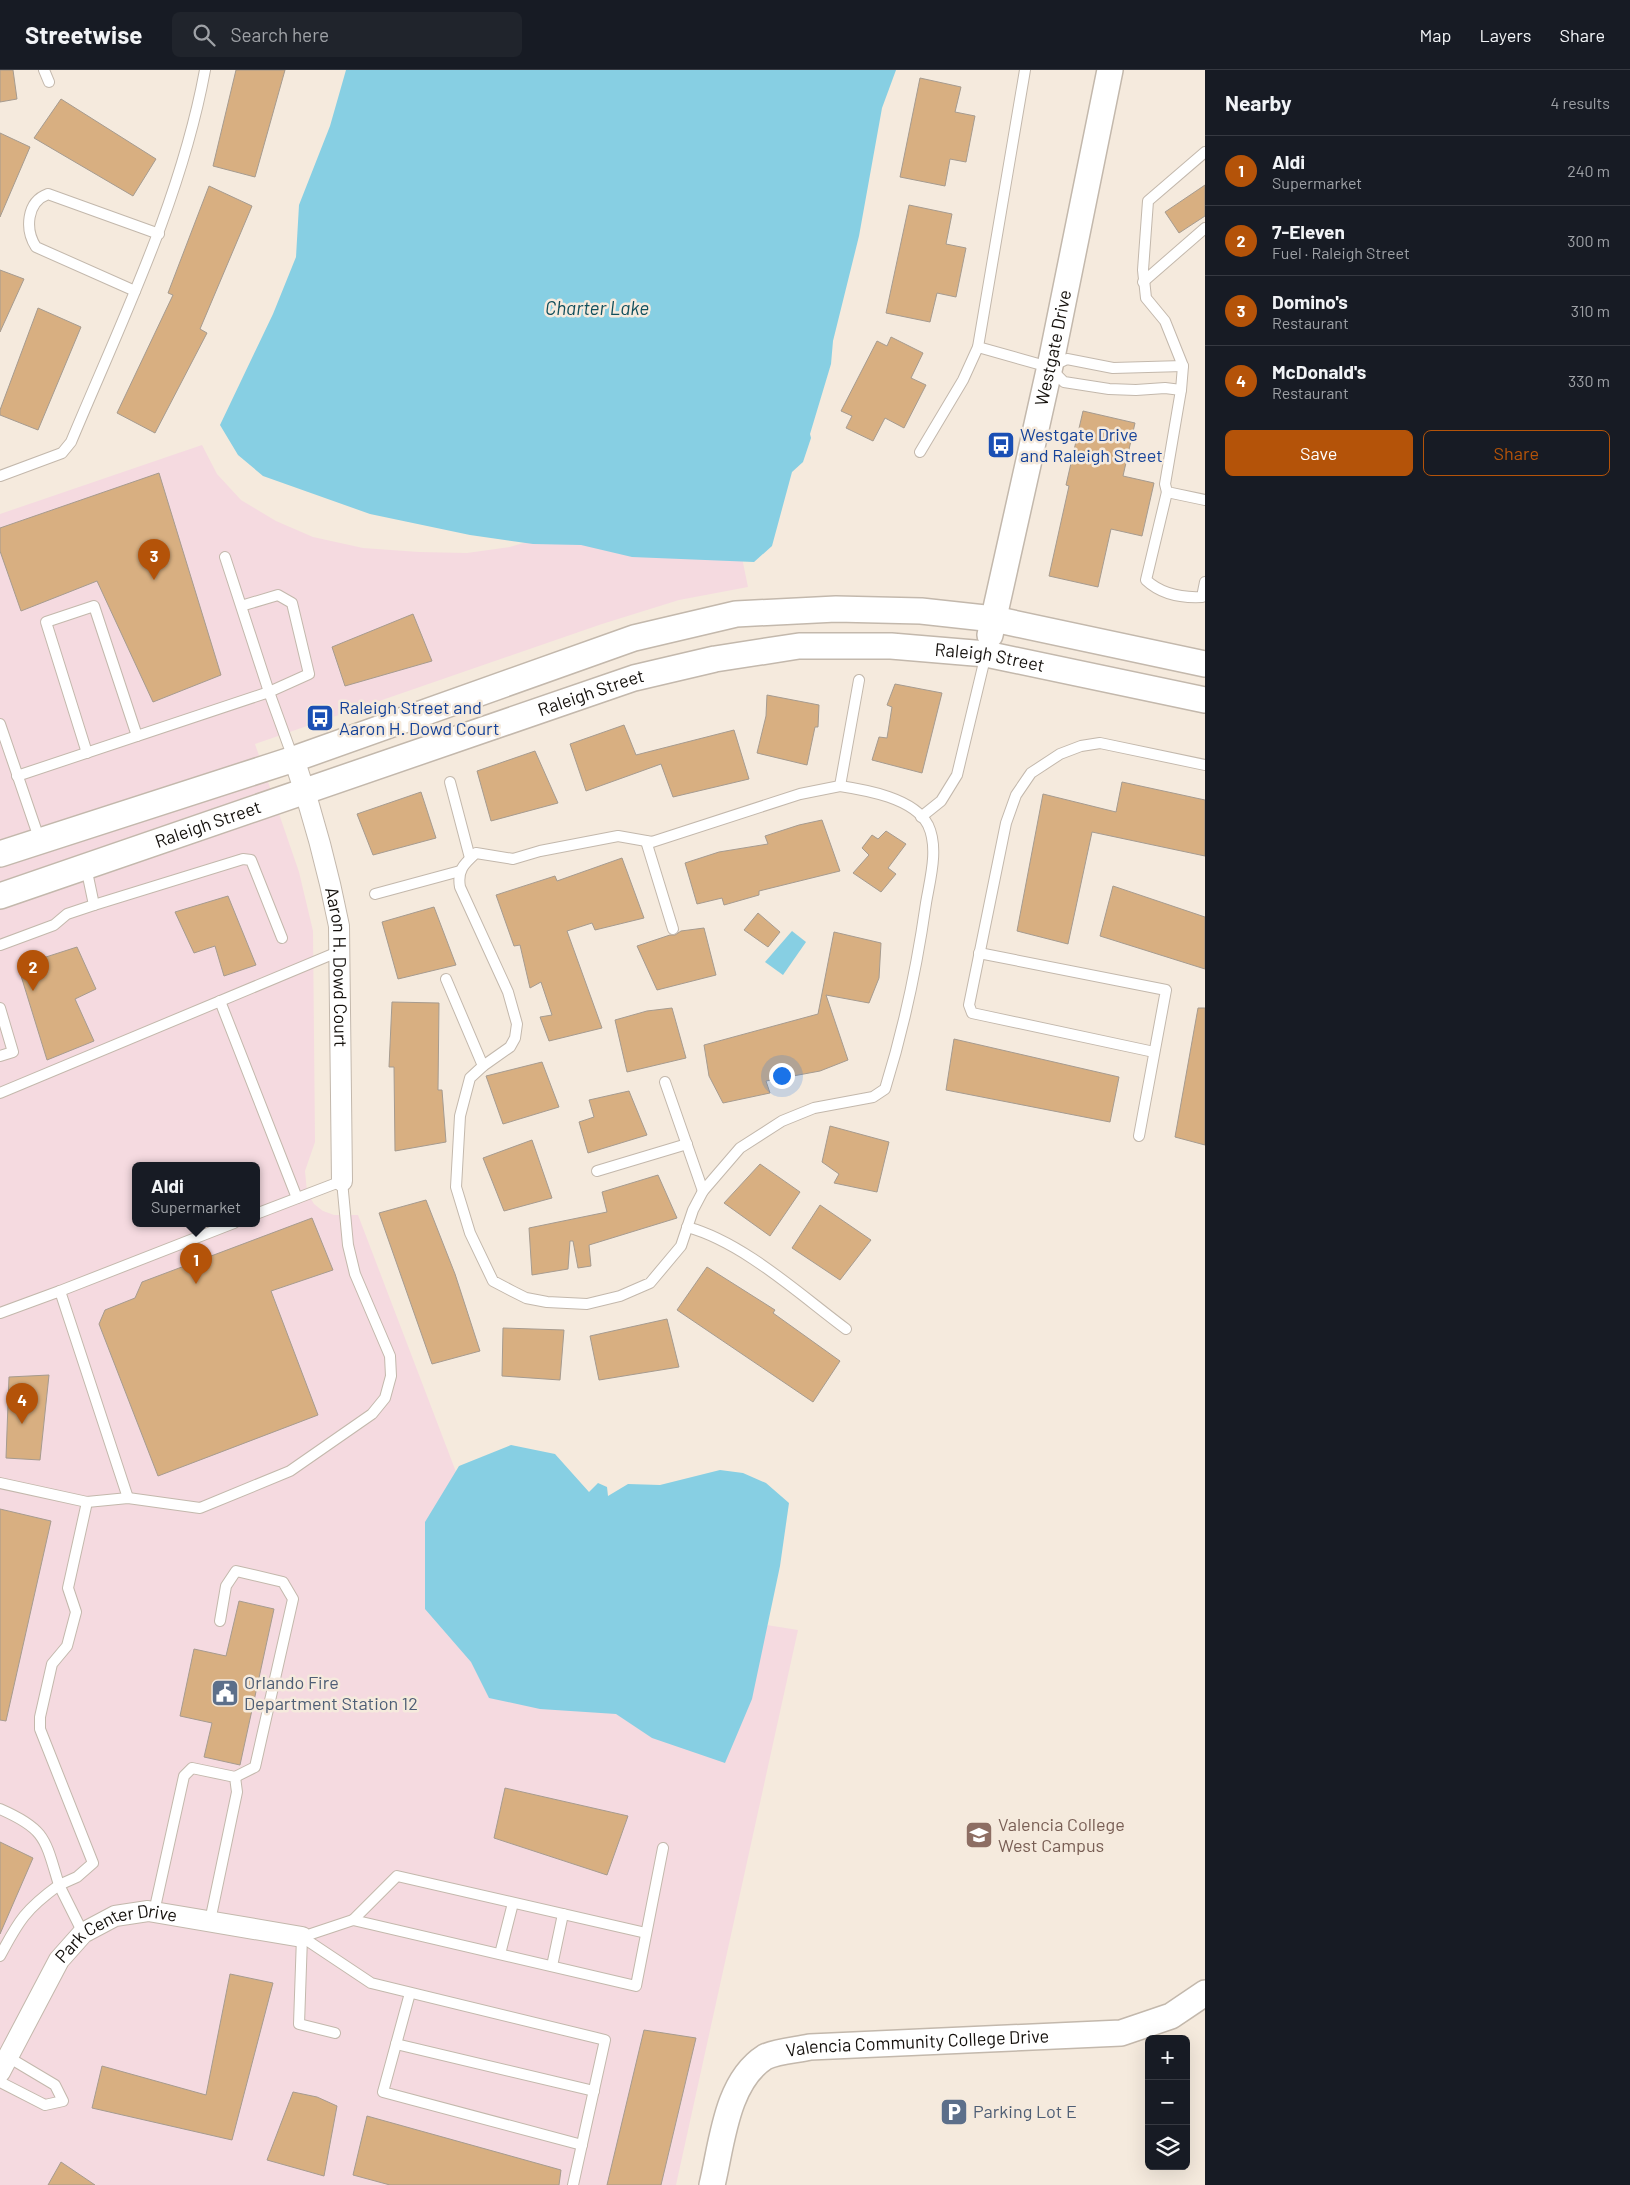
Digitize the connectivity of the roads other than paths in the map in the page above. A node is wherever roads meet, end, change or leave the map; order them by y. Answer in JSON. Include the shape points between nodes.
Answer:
{"nodes":[{"id":1,"x":44,"y":70,"type":"edge"},
{"id":2,"x":205,"y":70,"type":"edge"},
{"id":3,"x":1025,"y":70,"type":"edge"},
{"id":4,"x":1110,"y":70,"type":"edge"},
{"id":5,"x":49,"y":82,"type":"dead end"},
{"id":6,"x":1205,"y":152,"type":"edge"},
{"id":7,"x":1205,"y":228,"type":"edge"},
{"id":8,"x":159,"y":234,"type":"junction"},
{"id":9,"x":1143,"y":282,"type":"junction"},
{"id":10,"x":135,"y":291,"type":"junction"},
{"id":11,"x":978,"y":347,"type":"junction"},
{"id":12,"x":1183,"y":366,"type":"junction"},
{"id":13,"x":1049,"y":367,"type":"junction"},
{"id":14,"x":1182,"y":390,"type":"junction"},
{"id":15,"x":920,"y":452,"type":"dead end"},
{"id":16,"x":0,"y":476,"type":"edge"},
{"id":17,"x":1167,"y":492,"type":"junction"},
{"id":18,"x":1205,"y":500,"type":"edge"},
{"id":19,"x":225,"y":557,"type":"dead end"},
{"id":20,"x":1205,"y":582,"type":"edge"},
{"id":21,"x":241,"y":606,"type":"junction"},
{"id":22,"x":994,"y":619,"type":"junction"},
{"id":23,"x":986,"y":654,"type":"junction"},
{"id":24,"x":1205,"y":664,"type":"edge"},
{"id":25,"x":859,"y":680,"type":"dead end"},
{"id":26,"x":269,"y":692,"type":"junction"},
{"id":27,"x":1205,"y":700,"type":"edge"},
{"id":28,"x":1,"y":730,"type":"edge"},
{"id":29,"x":136,"y":736,"type":"junction"},
{"id":30,"x":87,"y":753,"type":"junction"},
{"id":31,"x":294,"y":759,"type":"junction"},
{"id":32,"x":1205,"y":765,"type":"edge"},
{"id":33,"x":18,"y":776,"type":"junction"},
{"id":34,"x":450,"y":782,"type":"dead end"},
{"id":35,"x":840,"y":786,"type":"junction"},
{"id":36,"x":305,"y":792,"type":"junction"},
{"id":37,"x":921,"y":817,"type":"junction"},
{"id":38,"x":40,"y":841,"type":"junction"},
{"id":39,"x":646,"y":841,"type":"junction"},
{"id":40,"x":0,"y":854,"type":"edge"},
{"id":41,"x":470,"y":858,"type":"junction"},
{"id":42,"x":86,"y":866,"type":"junction"},
{"id":43,"x":460,"y":871,"type":"junction"},
{"id":44,"x":375,"y":894,"type":"dead end"},
{"id":45,"x":0,"y":896,"type":"edge"},
{"id":46,"x":94,"y":905,"type":"junction"},
{"id":47,"x":673,"y":929,"type":"dead end"},
{"id":48,"x":282,"y":938,"type":"dead end"},
{"id":49,"x":0,"y":945,"type":"edge"},
{"id":50,"x":340,"y":951,"type":"junction"},
{"id":51,"x":979,"y":953,"type":"junction"},
{"id":52,"x":446,"y":979,"type":"dead end"},
{"id":53,"x":220,"y":1001,"type":"junction"},
{"id":54,"x":0,"y":1008,"type":"edge"},
{"id":55,"x":1154,"y":1052,"type":"junction"},
{"id":56,"x":0,"y":1056,"type":"edge"},
{"id":57,"x":483,"y":1066,"type":"junction"},
{"id":58,"x":665,"y":1082,"type":"dead end"},
{"id":59,"x":0,"y":1093,"type":"edge"},
{"id":60,"x":1138,"y":1136,"type":"dead end"},
{"id":61,"x":687,"y":1144,"type":"junction"},
{"id":62,"x":598,"y":1172,"type":"dead end"},
{"id":63,"x":342,"y":1181,"type":"junction"},
{"id":64,"x":703,"y":1191,"type":"junction"},
{"id":65,"x":297,"y":1198,"type":"junction"},
{"id":66,"x":260,"y":1212,"type":"edge"},
{"id":67,"x":224,"y":1227,"type":"edge"},
{"id":68,"x":687,"y":1227,"type":"junction"},
{"id":69,"x":60,"y":1291,"type":"junction"},
{"id":70,"x":0,"y":1313,"type":"edge"},
{"id":71,"x":846,"y":1329,"type":"dead end"},
{"id":72,"x":0,"y":1483,"type":"edge"},
{"id":73,"x":128,"y":1498,"type":"junction"},
{"id":74,"x":87,"y":1502,"type":"junction"},
{"id":75,"x":220,"y":1621,"type":"dead end"},
{"id":76,"x":236,"y":1777,"type":"junction"},
{"id":77,"x":0,"y":1808,"type":"edge"},
{"id":78,"x":663,"y":1848,"type":"dead end"},
{"id":79,"x":59,"y":1885,"type":"junction"},
{"id":80,"x":513,"y":1903,"type":"junction"},
{"id":81,"x":154,"y":1912,"type":"junction"},
{"id":82,"x":563,"y":1914,"type":"junction"},
{"id":83,"x":353,"y":1920,"type":"junction"},
{"id":84,"x":210,"y":1921,"type":"junction"},
{"id":85,"x":83,"y":1933,"type":"junction"},
{"id":86,"x":646,"y":1933,"type":"junction"},
{"id":87,"x":302,"y":1937,"type":"junction"},
{"id":88,"x":500,"y":1954,"type":"junction"},
{"id":89,"x":0,"y":1956,"type":"edge"},
{"id":90,"x":552,"y":1966,"type":"junction"},
{"id":91,"x":410,"y":1993,"type":"junction"},
{"id":92,"x":1205,"y":1994,"type":"edge"},
{"id":93,"x":335,"y":2033,"type":"dead end"},
{"id":94,"x":396,"y":2044,"type":"junction"},
{"id":95,"x":2,"y":2068,"type":"edge"},
{"id":96,"x":0,"y":2082,"type":"edge"},
{"id":97,"x":594,"y":2091,"type":"junction"},
{"id":98,"x":582,"y":2145,"type":"junction"},
{"id":99,"x":573,"y":2185,"type":"edge"},
{"id":100,"x":712,"y":2185,"type":"edge"}],
"edges":[{"from":1,"to":5,"type":"lane"},
{"from":2,"to":8,"type":"lane","via":[[186,148]]},
{"from":3,"to":11,"type":"lane"},
{"from":4,"to":13,"type":"street","name":"Westgate Drive"},
{"from":6,"to":9,"type":"lane","via":[[1148,201]]},
{"from":7,"to":9,"type":"lane"},
{"from":8,"to":10,"type":"lane"},
{"from":8,"to":10,"type":"lane","via":[[48,194],[33,206],[30,238],[36,247]]},
{"from":9,"to":12,"type":"lane","via":[[1146,298],[1165,321]]},
{"from":10,"to":16,"type":"lane","via":[[71,442],[62,453]]},
{"from":11,"to":13,"type":"lane"},
{"from":11,"to":15,"type":"lane","via":[[963,380]]},
{"from":12,"to":13,"type":"lane","via":[[1113,368],[1067,359]]},
{"from":12,"to":14,"type":"lane"},
{"from":13,"to":14,"type":"lane","via":[[1064,382],[1109,389]]},
{"from":13,"to":22,"type":"street","name":"Westgate Drive"},
{"from":14,"to":17,"type":"lane","via":[[1165,484]]},
{"from":17,"to":18,"type":"lane"},
{"from":17,"to":20,"type":"lane","via":[[1146,580],[1156,589],[1188,598],[1202,598]]},
{"from":19,"to":21,"type":"lane"},
{"from":21,"to":26,"type":"lane"},
{"from":21,"to":26,"type":"lane","via":[[278,596],[292,603],[309,674]]},
{"from":22,"to":23,"type":"street","name":"Westgate Drive"},
{"from":22,"to":24,"type":"street","name":"Raleigh Street"},
{"from":22,"to":31,"type":"street","name":"Raleigh Street","via":[[921,611],[836,609],[736,614],[634,638]]},
{"from":23,"to":27,"type":"street","name":"Raleigh Street"},
{"from":23,"to":36,"type":"street","name":"Raleigh Street","via":[[891,646],[799,646],[715,660],[634,678]]},
{"from":23,"to":37,"type":"lane","via":[[957,775],[941,801]]},
{"from":25,"to":35,"type":"lane"},
{"from":26,"to":29,"type":"lane"},
{"from":26,"to":31,"type":"lane"},
{"from":28,"to":33,"type":"lane"},
{"from":29,"to":30,"type":"lane"},
{"from":29,"to":30,"type":"lane","via":[[94,606],[54,619],[46,622]]},
{"from":30,"to":33,"type":"lane"},
{"from":31,"to":36,"type":"street","name":"Aaron H. Dowd Court"},
{"from":31,"to":38,"type":"street","name":"Raleigh Street"},
{"from":32,"to":51,"type":"lane","via":[[1100,743],[1060,754],[1031,773],[1016,796],[1006,823]]},
{"from":33,"to":38,"type":"lane"},
{"from":34,"to":41,"type":"lane"},
{"from":35,"to":37,"type":"lane","via":[[873,791],[904,804]]},
{"from":35,"to":39,"type":"lane","via":[[800,794],[652,842]]},
{"from":36,"to":42,"type":"street","name":"Raleigh Street"},
{"from":36,"to":50,"type":"street","name":"Aaron H. Dowd Court","via":[[332,886]]},
{"from":37,"to":64,"type":"lane","via":[[927,824],[933,844],[932,864],[915,978],[885,1089],[873,1097],[814,1108],[782,1121],[740,1148]]},
{"from":38,"to":40,"type":"street","name":"Raleigh Street"},
{"from":39,"to":41,"type":"lane","via":[[618,836],[540,850],[513,859],[476,853]]},
{"from":39,"to":47,"type":"lane"},
{"from":41,"to":43,"type":"lane"},
{"from":42,"to":45,"type":"street","name":"Raleigh Street"},
{"from":42,"to":46,"type":"lane"},
{"from":43,"to":44,"type":"lane"},
{"from":43,"to":57,"type":"lane","via":[[460,887],[508,992],[517,1024],[510,1046]]},
{"from":46,"to":48,"type":"lane","via":[[244,859],[251,860]]},
{"from":46,"to":49,"type":"lane"},
{"from":50,"to":53,"type":"lane"},
{"from":50,"to":63,"type":"street","name":"Aaron H. Dowd Court"},
{"from":51,"to":55,"type":"lane","via":[[969,1005],[972,1013]]},
{"from":51,"to":55,"type":"lane","via":[[1166,990]]},
{"from":52,"to":57,"type":"lane"},
{"from":53,"to":59,"type":"lane"},
{"from":53,"to":65,"type":"lane"},
{"from":54,"to":56,"type":"lane","via":[[13,1052]]},
{"from":55,"to":60,"type":"lane"},
{"from":57,"to":68,"type":"lane","via":[[470,1078],[460,1116],[456,1187],[470,1233],[493,1281],[526,1298],[547,1302],[587,1304],[620,1296],[650,1283],[681,1246]]},
{"from":58,"to":61,"type":"lane"},
{"from":61,"to":62,"type":"lane"},
{"from":61,"to":64,"type":"lane"},
{"from":63,"to":65,"type":"lane"},
{"from":63,"to":73,"type":"lane","via":[[348,1245],[355,1274],[390,1356],[391,1376],[384,1398],[372,1414],[290,1471],[200,1508]]},
{"from":64,"to":68,"type":"lane"},
{"from":65,"to":66,"type":"lane"},
{"from":67,"to":69,"type":"lane"},
{"from":68,"to":71,"type":"lane","via":[[702,1231],[744,1253]]},
{"from":69,"to":70,"type":"lane"},
{"from":69,"to":73,"type":"lane"},
{"from":72,"to":74,"type":"lane"},
{"from":73,"to":74,"type":"lane"},
{"from":74,"to":79,"type":"lane","via":[[68,1588],[76,1612],[67,1646],[52,1664],[40,1729],[93,1862],[77,1877]]},
{"from":75,"to":76,"type":"lane","via":[[226,1586],[236,1571],[283,1582],[293,1600],[255,1767]]},
{"from":76,"to":81,"type":"lane","via":[[192,1768],[184,1776]]},
{"from":76,"to":84,"type":"lane","via":[[237,1792]]},
{"from":77,"to":79,"type":"lane","via":[[31,1824],[40,1833]]},
{"from":78,"to":86,"type":"lane"},
{"from":79,"to":85,"type":"lane"},
{"from":79,"to":89,"type":"lane","via":[[20,1918]]},
{"from":80,"to":82,"type":"lane"},
{"from":80,"to":83,"type":"lane","via":[[397,1876]]},
{"from":80,"to":88,"type":"lane"},
{"from":81,"to":84,"type":"street","name":"Park Center Drive"},
{"from":81,"to":85,"type":"street","name":"Park Center Drive","via":[[115,1916]]},
{"from":82,"to":86,"type":"lane"},
{"from":82,"to":90,"type":"lane"},
{"from":83,"to":87,"type":"lane"},
{"from":83,"to":88,"type":"lane"},
{"from":84,"to":87,"type":"street","name":"Park Center Drive"},
{"from":85,"to":95,"type":"street","name":"Park Center Drive","via":[[59,1960]]},
{"from":86,"to":90,"type":"lane","via":[[636,1986]]},
{"from":87,"to":91,"type":"lane","via":[[370,1983]]},
{"from":87,"to":93,"type":"lane","via":[[299,2024]]},
{"from":88,"to":90,"type":"lane"},
{"from":91,"to":94,"type":"lane"},
{"from":91,"to":97,"type":"lane","via":[[605,2040]]},
{"from":92,"to":100,"type":"street","name":"Valencia Community College Drive","via":[[1170,2016],[1121,2033],[810,2046],[766,2057],[744,2078],[730,2106]]},
{"from":94,"to":97,"type":"lane"},
{"from":94,"to":98,"type":"lane","via":[[383,2092]]},
{"from":95,"to":96,"type":"lane","via":[[54,2085],[63,2100],[45,2105]]},
{"from":97,"to":98,"type":"lane"},
{"from":98,"to":99,"type":"lane"}]}
